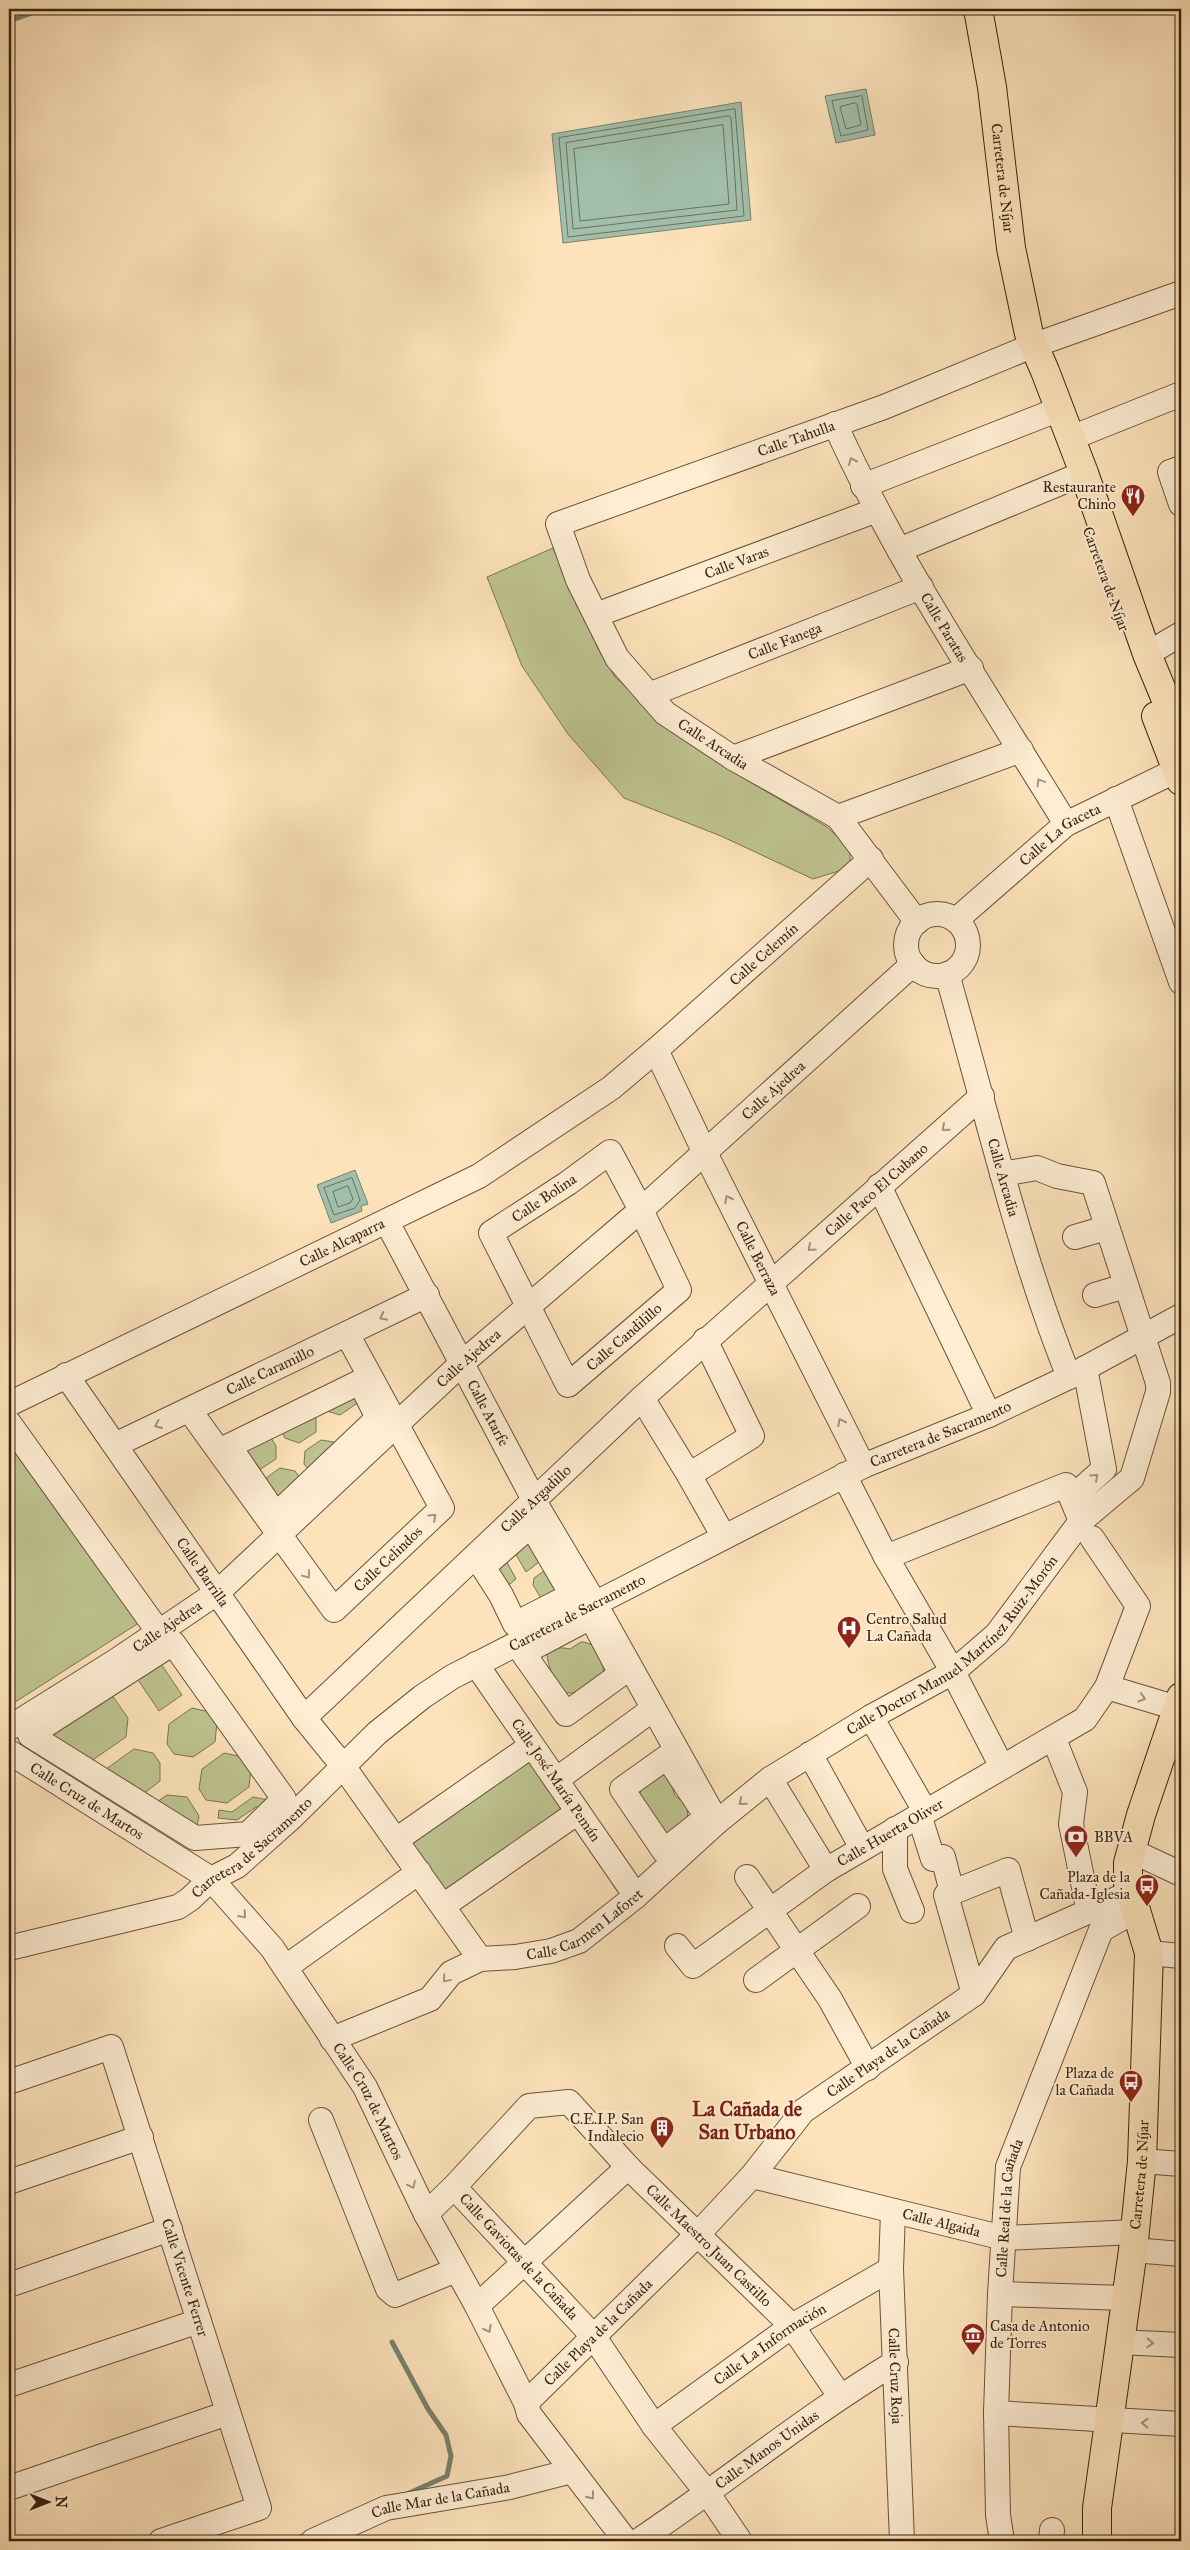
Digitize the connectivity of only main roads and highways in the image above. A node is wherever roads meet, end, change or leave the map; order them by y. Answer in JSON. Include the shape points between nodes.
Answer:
{"nodes":[{"id":1,"x":978,"y":9,"type":"edge"},
{"id":2,"x":1032,"y":346,"type":"junction"},
{"id":3,"x":1181,"y":736,"type":"edge"},
{"id":4,"x":1179,"y":776,"type":"edge"},
{"id":5,"x":1179,"y":1703,"type":"edge"},
{"id":6,"x":1097,"y":2541,"type":"edge"}],
"edges":[{"from":1,"to":2,"type":"main road","name":"Carretera de Níjar","via":[[992,87],[1019,296]]},
{"from":2,"to":3,"type":"main road","name":"Carretera de Níjar","via":[[1071,438],[1146,654]]},
{"from":2,"to":4,"type":"main road","name":"Carretera de Níjar","via":[[1034,372],[1047,414]]},
{"from":5,"to":6,"type":"main road","name":"Carretera de Níjar","via":[[1128,1863],[1132,1902],[1149,1953],[1142,2161],[1097,2508]]}]}
